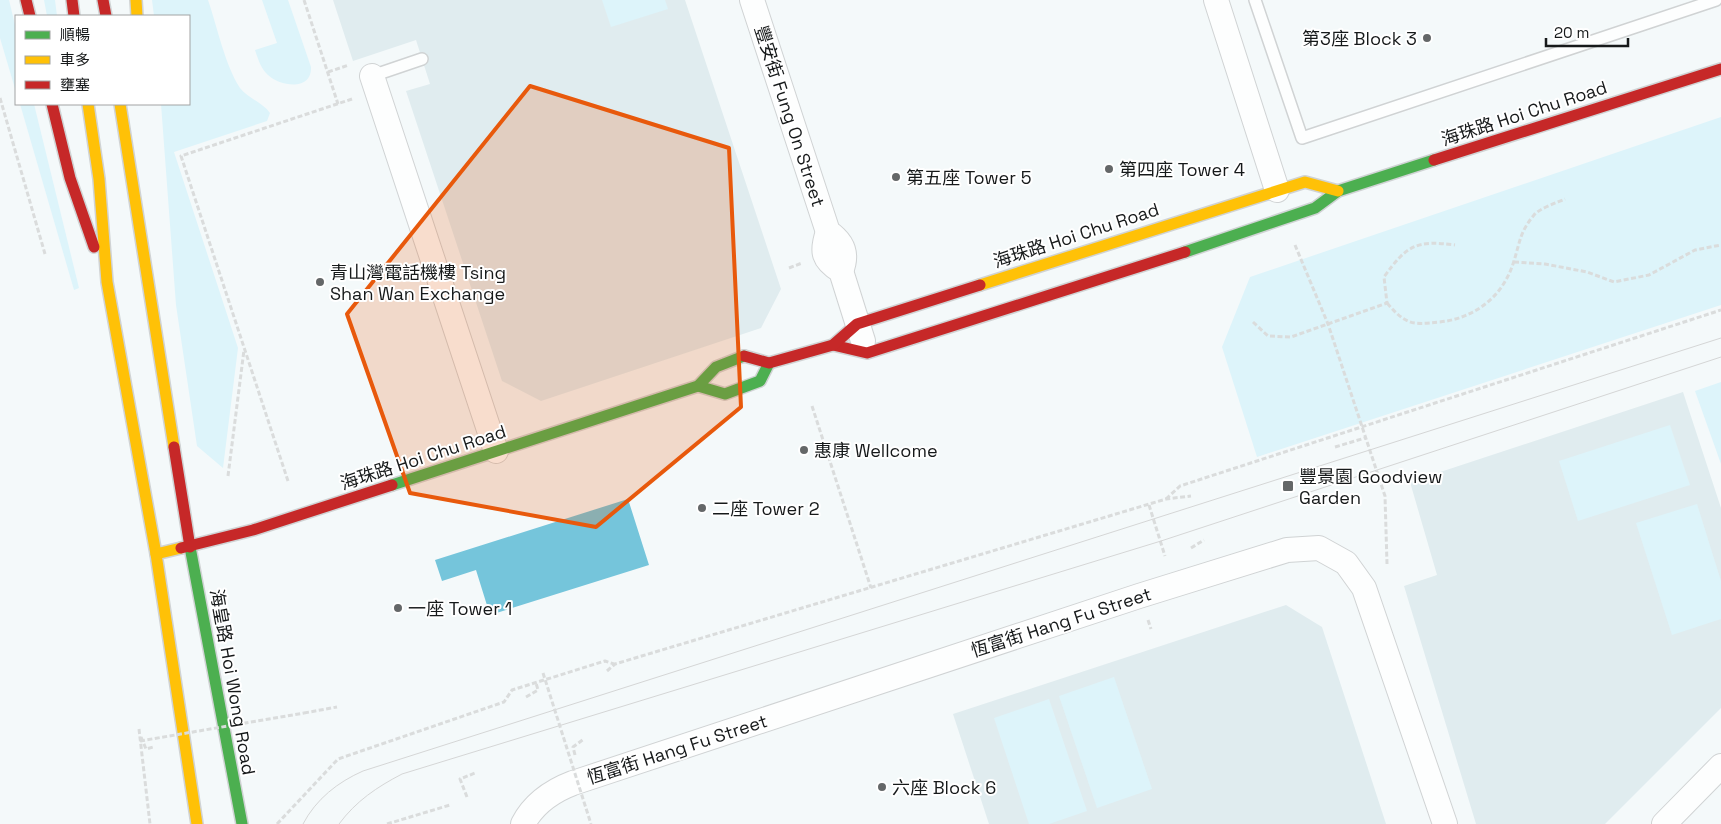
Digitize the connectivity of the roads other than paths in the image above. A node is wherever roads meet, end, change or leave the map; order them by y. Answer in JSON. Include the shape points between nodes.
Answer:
{"nodes":[{"id":1,"x":26,"y":0,"type":"edge"},
{"id":2,"x":72,"y":0,"type":"edge"},
{"id":3,"x":103,"y":0,"type":"edge"},
{"id":4,"x":136,"y":0,"type":"edge"},
{"id":5,"x":752,"y":0,"type":"edge"},
{"id":6,"x":1216,"y":0,"type":"edge"},
{"id":7,"x":1255,"y":0,"type":"edge"},
{"id":8,"x":1716,"y":0,"type":"edge"},
{"id":9,"x":30,"y":15,"type":"edge"},
{"id":10,"x":74,"y":15,"type":"edge"},
{"id":11,"x":106,"y":15,"type":"edge"},
{"id":12,"x":137,"y":15,"type":"edge"},
{"id":13,"x":422,"y":59,"type":"dead end"},
{"id":14,"x":1721,"y":69,"type":"edge"},
{"id":15,"x":372,"y":76,"type":"joint"},
{"id":16,"x":52,"y":105,"type":"edge"},
{"id":17,"x":88,"y":105,"type":"edge"},
{"id":18,"x":120,"y":105,"type":"edge"},
{"id":19,"x":137,"y":131,"type":"dead end"},
{"id":20,"x":1277,"y":190,"type":"junction"},
{"id":21,"x":1338,"y":191,"type":"junction"},
{"id":22,"x":135,"y":196,"type":"junction"},
{"id":23,"x":107,"y":282,"type":"junction"},
{"id":24,"x":858,"y":324,"type":"junction"},
{"id":25,"x":833,"y":345,"type":"junction"},
{"id":26,"x":867,"y":353,"type":"junction"},
{"id":27,"x":769,"y":363,"type":"junction"},
{"id":28,"x":698,"y":386,"type":"junction"},
{"id":29,"x":496,"y":452,"type":"junction"},
{"id":30,"x":190,"y":547,"type":"junction"},
{"id":31,"x":156,"y":554,"type":"junction"},
{"id":32,"x":1721,"y":766,"type":"edge"},
{"id":33,"x":197,"y":824,"type":"edge"},
{"id":34,"x":242,"y":824,"type":"edge"},
{"id":35,"x":523,"y":824,"type":"edge"},
{"id":36,"x":1444,"y":824,"type":"edge"},
{"id":37,"x":1664,"y":824,"type":"edge"}],
"edges":[{"from":1,"to":9,"type":"street"},
{"from":2,"to":10,"type":"street"},
{"from":3,"to":11,"type":"street"},
{"from":4,"to":12,"type":"street"},
{"from":5,"to":24,"type":"street","name":"豐安街 Fung On Street","via":[[828,232],[839,240],[845,260],[841,271]]},
{"from":6,"to":20,"type":"street"},
{"from":7,"to":8,"type":"lane","via":[[1302,138]]},
{"from":13,"to":15,"type":"lane"},
{"from":14,"to":21,"type":"street","name":"海珠路 Hoi Chu Road"},
{"from":15,"to":29,"type":"street"},
{"from":16,"to":23,"type":"street","via":[[70,178]]},
{"from":17,"to":23,"type":"street","via":[[99,179]]},
{"from":18,"to":22,"type":"street"},
{"from":19,"to":22,"type":"street"},
{"from":20,"to":21,"type":"street","name":"海珠路 Hoi Chu Road","via":[[1305,182]]},
{"from":20,"to":24,"type":"street","name":"海珠路 Hoi Chu Road"},
{"from":21,"to":26,"type":"street","name":"海珠路 Hoi Chu Road","via":[[1315,208],[1286,219]]},
{"from":22,"to":30,"type":"street","name":"海皇路 Hoi Wong Road"},
{"from":23,"to":31,"type":"street"},
{"from":24,"to":25,"type":"street","name":"海珠路 Hoi Chu Road"},
{"from":24,"to":26,"type":"street","name":"豐安街 Fung On Street"},
{"from":25,"to":26,"type":"street","name":"海珠路 Hoi Chu Road"},
{"from":25,"to":27,"type":"street","name":"海珠路 Hoi Chu Road"},
{"from":27,"to":28,"type":"street","name":"海珠路 Hoi Chu Road","via":[[745,356],[716,367]]},
{"from":27,"to":28,"type":"street","via":[[760,381],[725,394]]},
{"from":28,"to":29,"type":"street","name":"海珠路 Hoi Chu Road"},
{"from":29,"to":30,"type":"street","name":"海珠路 Hoi Chu Road"},
{"from":30,"to":31,"type":"street","name":"海珠路 Hoi Chu Road"},
{"from":30,"to":34,"type":"street","name":"海皇路 Hoi Wong Road"},
{"from":31,"to":33,"type":"street"},
{"from":32,"to":37,"type":"street"},
{"from":35,"to":36,"type":"street","name":"恆富街 Hang Fu Street","via":[[540,802],[561,787],[1139,596],[1287,550],[1319,548],[1346,563],[1364,588]]}]}
